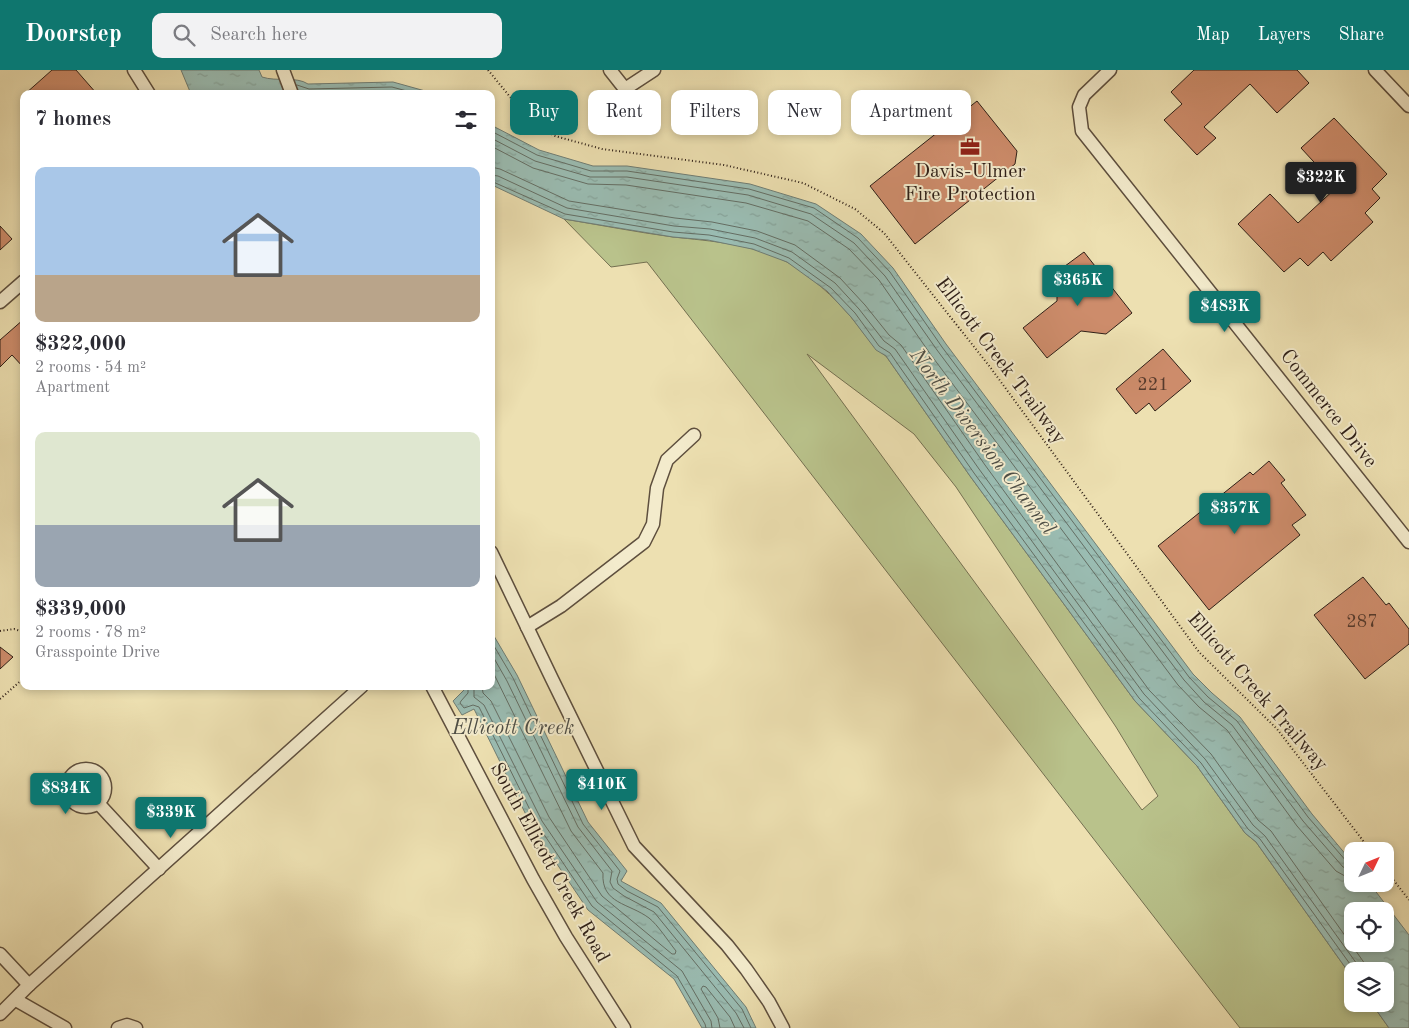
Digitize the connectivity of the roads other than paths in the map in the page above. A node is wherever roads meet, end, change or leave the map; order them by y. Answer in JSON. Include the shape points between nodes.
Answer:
{"nodes":[{"id":1,"x":134,"y":70,"type":"edge"},
{"id":2,"x":283,"y":70,"type":"edge"},
{"id":3,"x":610,"y":70,"type":"edge"},
{"id":4,"x":654,"y":70,"type":"edge"},
{"id":5,"x":1110,"y":70,"type":"edge"},
{"id":6,"x":1375,"y":70,"type":"edge"},
{"id":7,"x":146,"y":90,"type":"edge"},
{"id":8,"x":290,"y":90,"type":"edge"},
{"id":9,"x":1409,"y":106,"type":"edge"},
{"id":10,"x":20,"y":284,"type":"edge"},
{"id":11,"x":0,"y":302,"type":"edge"},
{"id":12,"x":694,"y":435,"type":"dead end"},
{"id":13,"x":1409,"y":542,"type":"edge"},
{"id":14,"x":495,"y":560,"type":"edge"},
{"id":15,"x":527,"y":627,"type":"junction"},
{"id":16,"x":358,"y":690,"type":"edge"},
{"id":17,"x":434,"y":690,"type":"edge"},
{"id":18,"x":98,"y":803,"type":"dead end"},
{"id":19,"x":158,"y":869,"type":"junction"},
{"id":20,"x":0,"y":954,"type":"edge"},
{"id":21,"x":29,"y":986,"type":"junction"},
{"id":22,"x":16,"y":1000,"type":"junction"},
{"id":23,"x":0,"y":1014,"type":"edge"},
{"id":24,"x":65,"y":1028,"type":"edge"},
{"id":25,"x":118,"y":1028,"type":"edge"},
{"id":26,"x":136,"y":1028,"type":"edge"},
{"id":27,"x":624,"y":1028,"type":"edge"},
{"id":28,"x":783,"y":1028,"type":"edge"}],
"edges":[{"from":1,"to":7,"type":"street"},
{"from":2,"to":8,"type":"street"},
{"from":3,"to":4,"type":"street","via":[[625,89]]},
{"from":5,"to":13,"type":"street","name":"Commerce Drive","via":[[1084,95],[1079,107],[1082,131]]},
{"from":6,"to":9,"type":"street"},
{"from":10,"to":11,"type":"street"},
{"from":12,"to":15,"type":"street","via":[[667,460],[652,524],[644,542],[561,606]]},
{"from":14,"to":15,"type":"street"},
{"from":15,"to":28,"type":"street","via":[[634,846],[727,945],[769,1002]]},
{"from":16,"to":19,"type":"street"},
{"from":17,"to":27,"type":"street","name":"South Ellicott Creek Road","via":[[533,879]]},
{"from":18,"to":19,"type":"street"},
{"from":19,"to":21,"type":"street"},
{"from":20,"to":21,"type":"street"},
{"from":21,"to":22,"type":"street"},
{"from":22,"to":23,"type":"street"},
{"from":22,"to":24,"type":"street"},
{"from":25,"to":26,"type":"street","via":[[127,1025]]}]}
